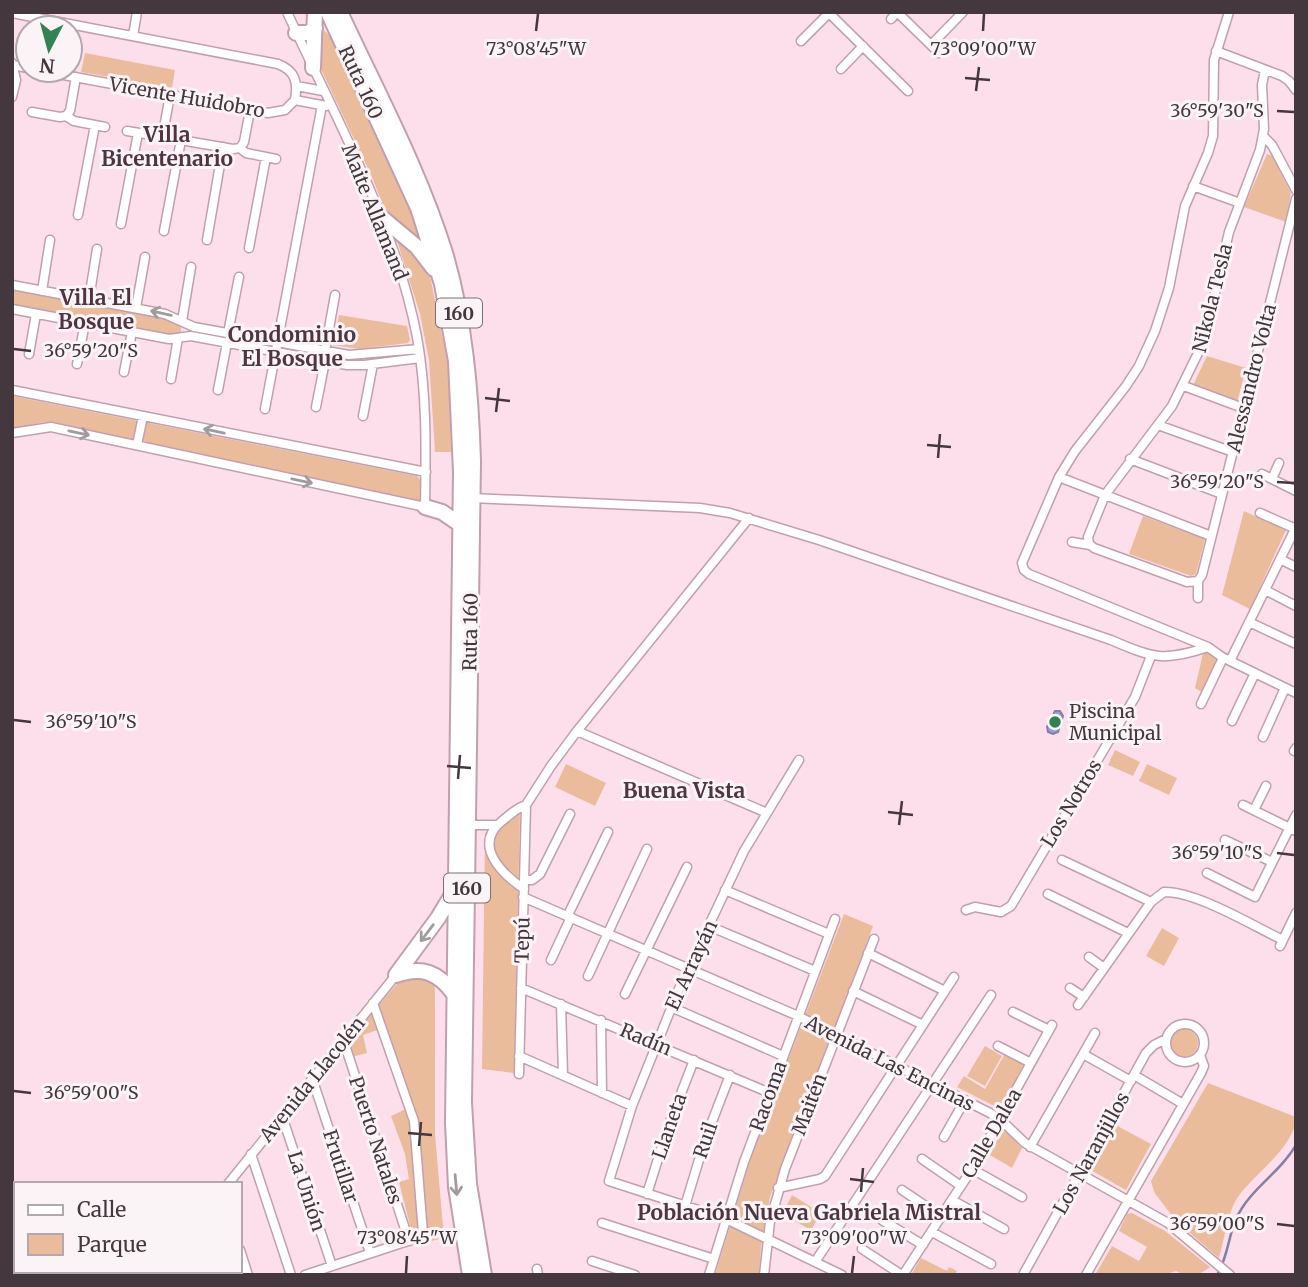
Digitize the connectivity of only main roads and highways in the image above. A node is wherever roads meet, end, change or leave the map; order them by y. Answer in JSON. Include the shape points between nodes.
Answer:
{"nodes":[{"id":1,"x":315,"y":12,"type":"edge"},
{"id":2,"x":328,"y":12,"type":"edge"},
{"id":3,"x":340,"y":12,"type":"edge"},
{"id":4,"x":315,"y":28,"type":"junction"},
{"id":5,"x":296,"y":33,"type":"road end"},
{"id":6,"x":313,"y":68,"type":"road end"},
{"id":7,"x":380,"y":216,"type":"road end"},
{"id":8,"x":442,"y":284,"type":"junction"},
{"id":9,"x":425,"y":507,"type":"road end"},
{"id":10,"x":461,"y":525,"type":"junction"},
{"id":11,"x":456,"y":889,"type":"junction"},
{"id":12,"x":454,"y":994,"type":"junction"},
{"id":13,"x":470,"y":1275,"type":"edge"},
{"id":14,"x":484,"y":1275,"type":"edge"}],
"edges":[{"from":1,"to":4,"type":"highway"},
{"from":2,"to":8,"type":"highway","name":"Ruta 160","number":"160","via":[[410,188]]},
{"from":3,"to":14,"type":"highway","name":"Ruta 160","number":"160","via":[[418,180],[445,256],[467,362],[472,498],[465,1133]]},
{"from":4,"to":5,"type":"highway"},
{"from":4,"to":6,"type":"highway"},
{"from":7,"to":8,"type":"highway","via":[[417,247]]},
{"from":8,"to":10,"type":"highway","name":"Ruta 160","number":"160","via":[[459,386]]},
{"from":9,"to":10,"type":"highway"},
{"from":10,"to":11,"type":"highway","name":"Ruta 160","number":"160"},
{"from":11,"to":12,"type":"highway","name":"Ruta 160","number":"160"},
{"from":11,"to":12,"type":"highway","one_way":true,"via":[[396,975],[428,971]]},
{"from":12,"to":13,"type":"highway","name":"Ruta 160","number":"160","one_way":true,"via":[[454,1150]]}]}
